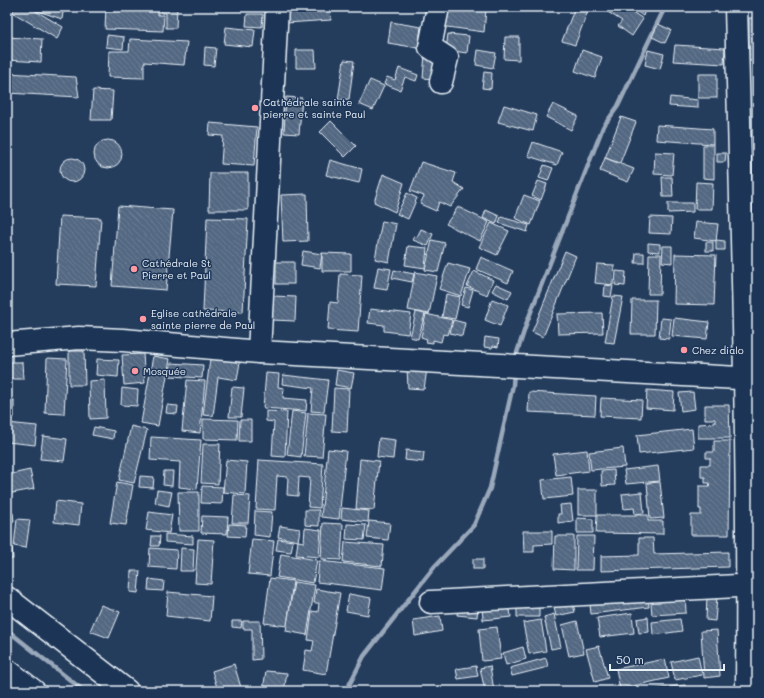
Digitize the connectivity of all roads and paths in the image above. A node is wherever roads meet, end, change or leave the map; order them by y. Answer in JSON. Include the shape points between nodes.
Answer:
{"nodes":[{"id":1,"x":277,"y":7,"type":"edge"},
{"id":2,"x":438,"y":7,"type":"edge"},
{"id":3,"x":736,"y":7,"type":"edge"},
{"id":4,"x":441,"y":82,"type":"dead end"},
{"id":5,"x":749,"y":212,"type":"edge"},
{"id":6,"x":7,"y":344,"type":"edge"},
{"id":7,"x":259,"y":352,"type":"junction"},
{"id":8,"x":751,"y":379,"type":"edge"},
{"id":9,"x":752,"y":585,"type":"edge"},
{"id":10,"x":7,"y":598,"type":"edge"},
{"id":11,"x":431,"y":602,"type":"dead end"},
{"id":12,"x":7,"y":670,"type":"edge"},
{"id":13,"x":34,"y":691,"type":"edge"},
{"id":14,"x":127,"y":691,"type":"edge"},
{"id":15,"x":747,"y":691,"type":"edge"}],
"edges":[{"from":1,"to":7,"type":"street"},
{"from":2,"to":4,"type":"street","via":[[430,46],[446,58]]},
{"from":3,"to":5,"type":"street"},
{"from":5,"to":8,"type":"street"},
{"from":6,"to":7,"type":"street","via":[[86,338]]},
{"from":7,"to":8,"type":"street"},
{"from":8,"to":9,"type":"street"},
{"from":9,"to":11,"type":"street"},
{"from":9,"to":15,"type":"street"},
{"from":10,"to":14,"type":"street"},
{"from":12,"to":13,"type":"street"}]}
